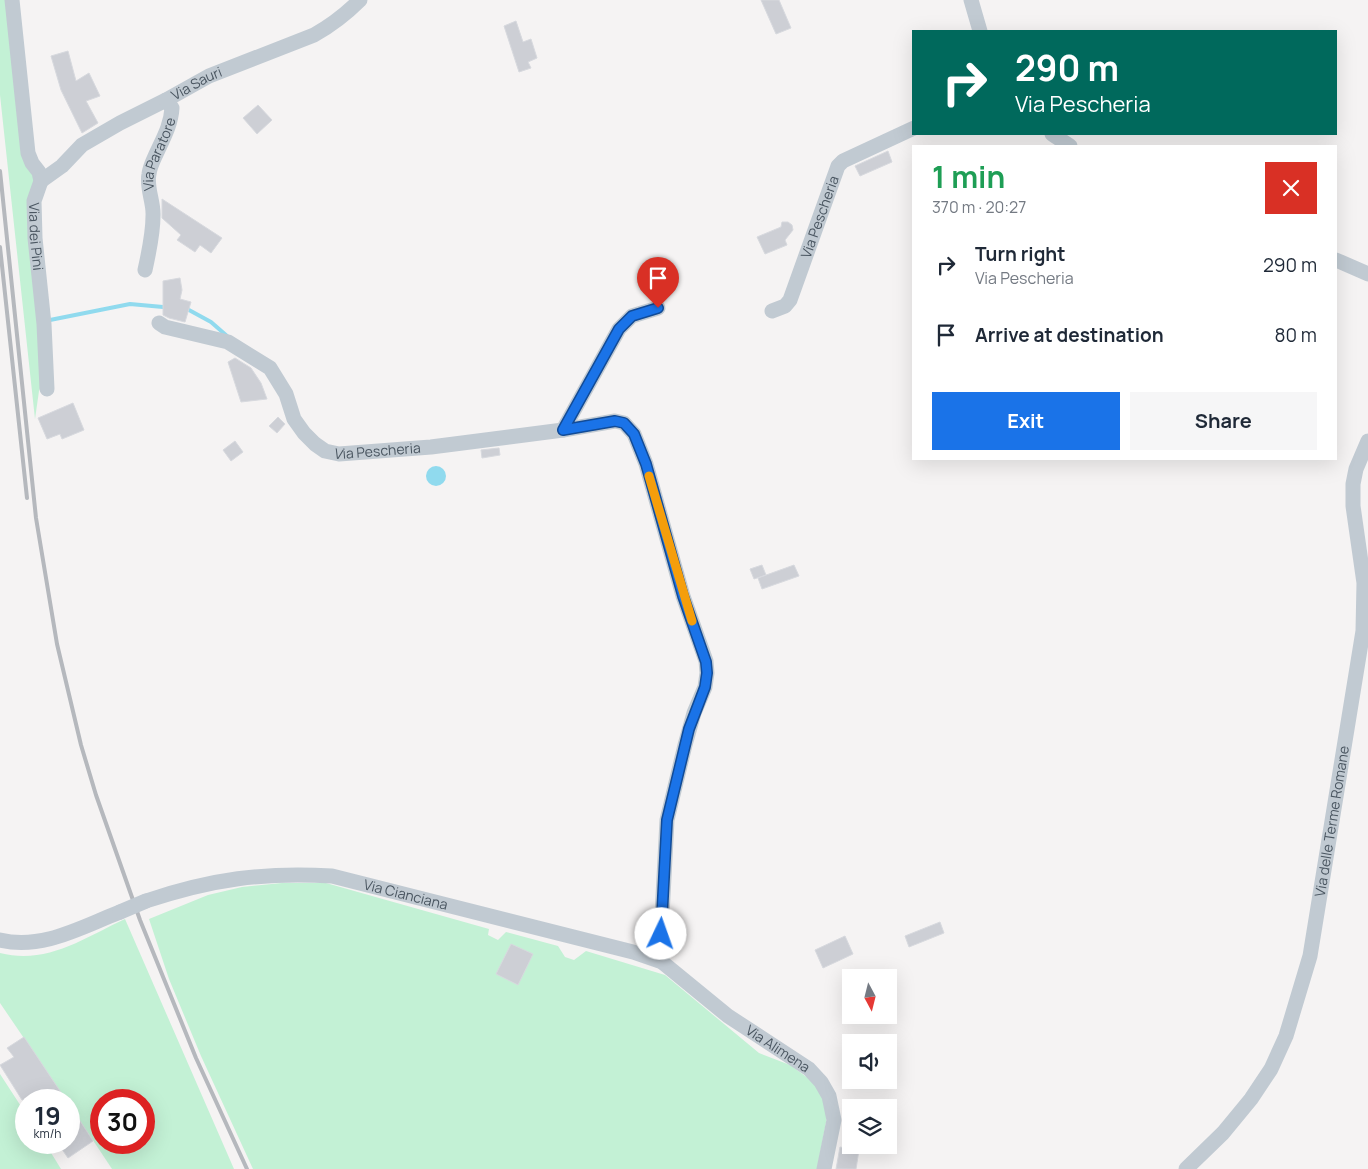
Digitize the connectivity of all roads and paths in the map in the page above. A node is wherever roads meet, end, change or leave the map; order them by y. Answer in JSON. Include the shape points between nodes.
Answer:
{"nodes":[{"id":1,"x":12,"y":0,"type":"edge"},
{"id":2,"x":360,"y":0,"type":"edge"},
{"id":3,"x":971,"y":0,"type":"edge"},
{"id":4,"x":980,"y":30,"type":"edge"},
{"id":5,"x":166,"y":100,"type":"junction"},
{"id":6,"x":912,"y":129,"type":"edge"},
{"id":7,"x":1054,"y":135,"type":"edge"},
{"id":8,"x":1068,"y":145,"type":"edge"},
{"id":9,"x":41,"y":181,"type":"junction"},
{"id":10,"x":1337,"y":260,"type":"edge"},
{"id":11,"x":145,"y":270,"type":"dead end"},
{"id":12,"x":1368,"y":274,"type":"edge"},
{"id":13,"x":658,"y":308,"type":"dead end"},
{"id":14,"x":772,"y":311,"type":"dead end"},
{"id":15,"x":159,"y":323,"type":"dead end"},
{"id":16,"x":47,"y":389,"type":"dead end"},
{"id":17,"x":563,"y":430,"type":"junction"},
{"id":18,"x":1368,"y":441,"type":"edge"},
{"id":19,"x":0,"y":940,"type":"edge"},
{"id":20,"x":662,"y":962,"type":"junction"},
{"id":21,"x":824,"y":1169,"type":"edge"},
{"id":22,"x":1186,"y":1169,"type":"edge"}],
"edges":[{"from":1,"to":9,"type":"street","via":[[28,153]]},
{"from":2,"to":5,"type":"street","name":"Via Sauri","via":[[343,17],[314,35],[209,76]]},
{"from":3,"to":4,"type":"street"},
{"from":5,"to":9,"type":"street","name":"Via Sauri","via":[[82,145],[62,166]]},
{"from":5,"to":11,"type":"street","name":"Via Paratore","via":[[172,108],[171,119],[148,176],[154,214]]},
{"from":6,"to":14,"type":"street","name":"Via Pescheria","via":[[838,166],[790,300],[785,306]]},
{"from":7,"to":8,"type":"street"},
{"from":9,"to":16,"type":"street","name":"Via dei Pini","via":[[34,201],[35,238]]},
{"from":10,"to":12,"type":"street"},
{"from":13,"to":17,"type":"street","via":[[632,316],[619,329]]},
{"from":15,"to":17,"type":"street","name":"Via Pescheria","via":[[228,342],[270,368],[286,394],[294,419],[315,444],[326,451],[339,454],[431,447]]},
{"from":17,"to":20,"type":"street","name":"Via Pescheria","via":[[615,421],[624,423],[634,434],[706,662],[705,687],[689,729],[667,820]]},
{"from":18,"to":22,"type":"street","name":"Via delle Terme Romane","via":[[1353,484],[1364,583],[1363,631],[1310,956],[1286,1036],[1271,1069],[1223,1133]]},
{"from":19,"to":20,"type":"street","name":"Via Cianciana","bridge":true,"via":[[32,943],[52,939],[146,901],[203,884],[296,874],[332,876]]},
{"from":20,"to":21,"type":"street","name":"Via Alimena","via":[[728,1016],[809,1069],[821,1082],[829,1096],[834,1120]]}]}
